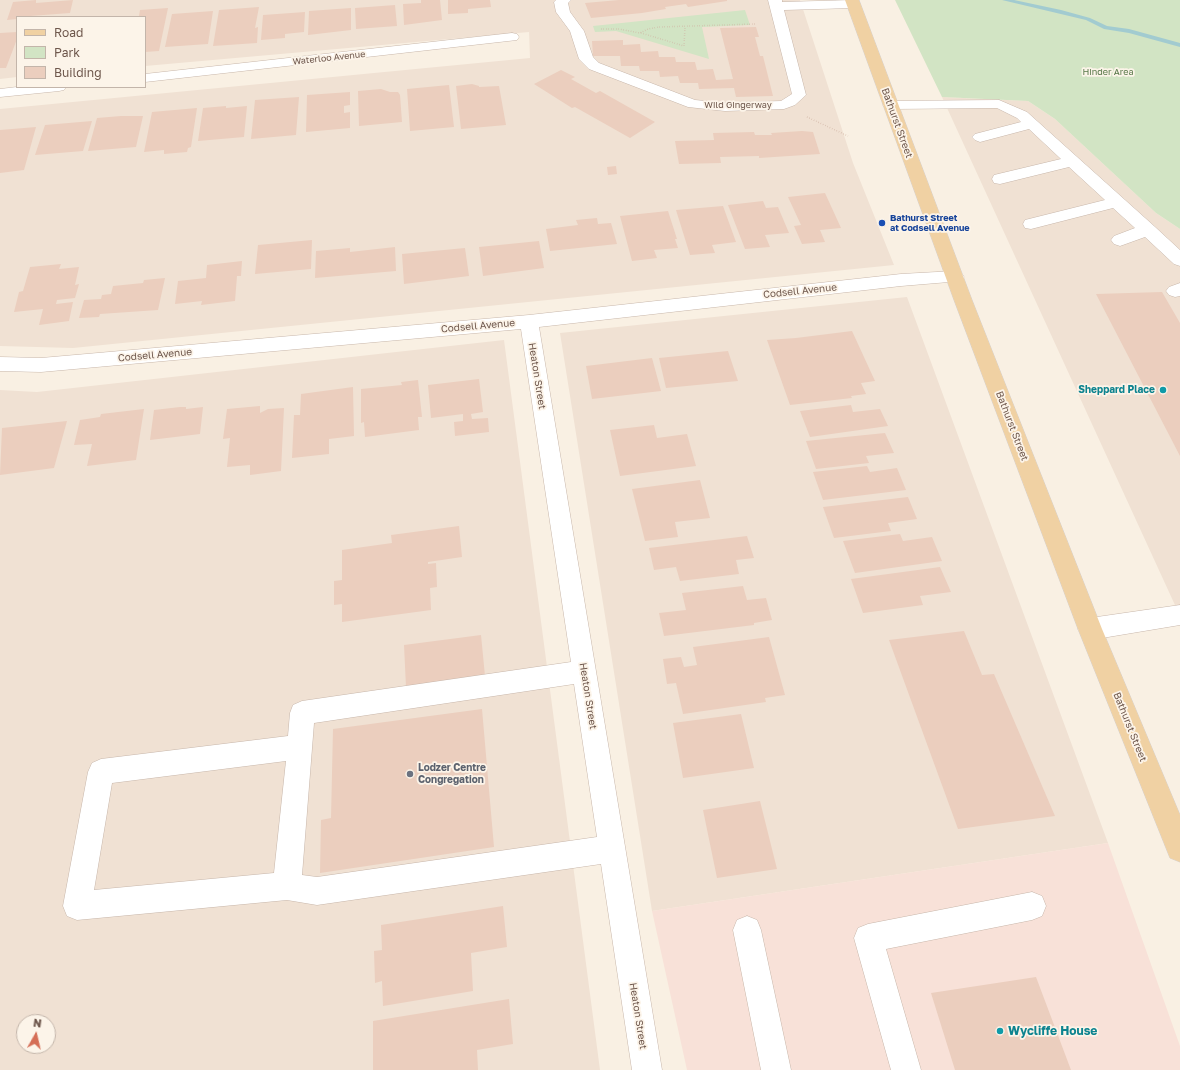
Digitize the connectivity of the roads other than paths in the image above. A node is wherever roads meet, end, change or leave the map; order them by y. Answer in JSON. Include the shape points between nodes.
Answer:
{"nodes":[{"id":1,"x":564,"y":0,"type":"edge"},
{"id":2,"x":853,"y":2,"type":"edge"},
{"id":3,"x":776,"y":3,"type":"edge"},
{"id":4,"x":512,"y":38,"type":"dead end"},
{"id":5,"x":146,"y":78,"type":"edge"},
{"id":6,"x":51,"y":88,"type":"edge"},
{"id":7,"x":0,"y":94,"type":"edge"},
{"id":8,"x":890,"y":105,"type":"junction"},
{"id":9,"x":1032,"y":124,"type":"junction"},
{"id":10,"x":980,"y":137,"type":"dead end"},
{"id":11,"x":1072,"y":161,"type":"junction"},
{"id":12,"x":1000,"y":179,"type":"dead end"},
{"id":13,"x":1117,"y":202,"type":"junction"},
{"id":14,"x":1031,"y":224,"type":"dead end"},
{"id":15,"x":1148,"y":230,"type":"junction"},
{"id":16,"x":1120,"y":240,"type":"dead end"},
{"id":17,"x":1180,"y":260,"type":"edge"},
{"id":18,"x":955,"y":277,"type":"junction"},
{"id":19,"x":529,"y":322,"type":"junction"},
{"id":20,"x":0,"y":364,"type":"edge"},
{"id":21,"x":1180,"y":615,"type":"edge"},
{"id":22,"x":1090,"y":629,"type":"junction"},
{"id":23,"x":584,"y":671,"type":"junction"},
{"id":24,"x":300,"y":747,"type":"junction"},
{"id":25,"x":1180,"y":848,"type":"edge"},
{"id":26,"x":611,"y":849,"type":"junction"},
{"id":27,"x":287,"y":886,"type":"junction"},
{"id":28,"x":1032,"y":906,"type":"dead end"},
{"id":29,"x":747,"y":930,"type":"dead end"},
{"id":30,"x":647,"y":1070,"type":"edge"},
{"id":31,"x":776,"y":1070,"type":"edge"},
{"id":32,"x":906,"y":1070,"type":"edge"}],
"edges":[{"from":1,"to":3,"type":"street","name":"Wild Gingerway","via":[[561,2],[563,12],[577,31],[586,59],[594,66],[671,97],[709,107],[784,105],[799,95]]},
{"from":2,"to":3,"type":"street","name":"Wild Gingerway"},
{"from":2,"to":8,"type":"main road","name":"Bathurst Street"},
{"from":4,"to":5,"type":"street","name":"Waterloo Avenue"},
{"from":6,"to":7,"type":"street"},
{"from":8,"to":9,"type":"street","via":[[999,104],[1022,115]]},
{"from":8,"to":18,"type":"main road","name":"Bathurst Street"},
{"from":9,"to":10,"type":"street"},
{"from":9,"to":11,"type":"street"},
{"from":11,"to":12,"type":"street"},
{"from":11,"to":13,"type":"street"},
{"from":13,"to":14,"type":"street"},
{"from":13,"to":15,"type":"street"},
{"from":15,"to":16,"type":"street"},
{"from":15,"to":17,"type":"street"},
{"from":18,"to":19,"type":"street","name":"Codsell Avenue","via":[[894,281]]},
{"from":18,"to":22,"type":"main road","name":"Bathurst Street"},
{"from":19,"to":20,"type":"street","name":"Codsell Avenue","via":[[41,365]]},
{"from":19,"to":23,"type":"street","name":"Heaton Street"},
{"from":21,"to":22,"type":"street"},
{"from":22,"to":25,"type":"main road","name":"Bathurst Street"},
{"from":23,"to":24,"type":"street","via":[[302,713]]},
{"from":23,"to":26,"type":"street","name":"Heaton Street"},
{"from":24,"to":27,"type":"street"},
{"from":24,"to":27,"type":"street","via":[[101,772],[77,906]]},
{"from":26,"to":27,"type":"street","via":[[317,891]]},
{"from":26,"to":30,"type":"street","name":"Heaton Street"},
{"from":28,"to":32,"type":"street","via":[[868,938]]},
{"from":29,"to":31,"type":"street"}]}
